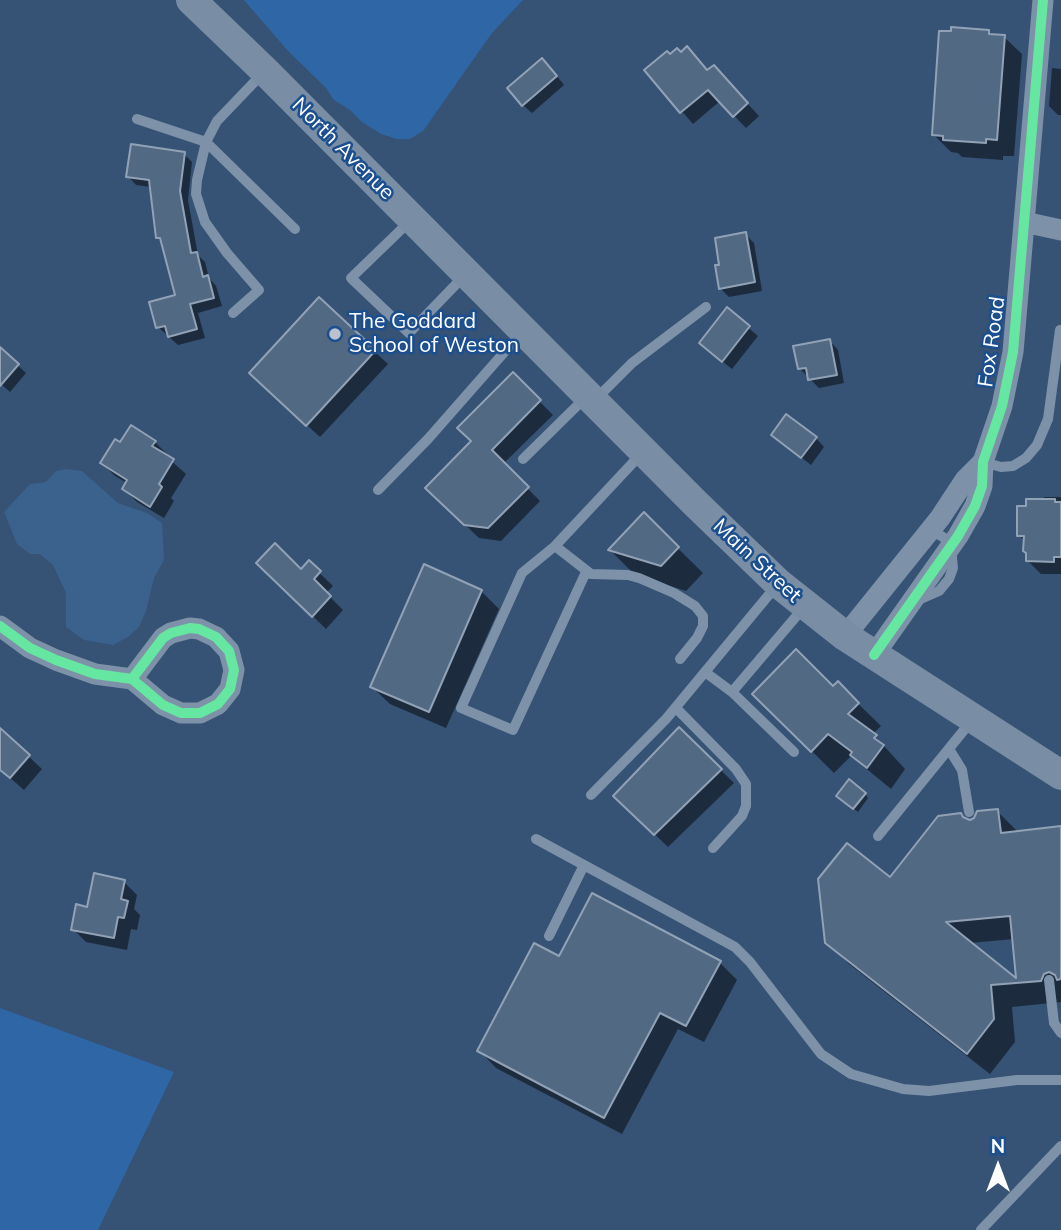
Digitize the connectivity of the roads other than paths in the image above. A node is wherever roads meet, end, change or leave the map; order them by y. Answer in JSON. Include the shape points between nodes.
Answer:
{"nodes":[{"id":1,"x":191,"y":0,"type":"edge"},
{"id":2,"x":1043,"y":0,"type":"edge"},
{"id":3,"x":265,"y":71,"type":"junction"},
{"id":4,"x":137,"y":119,"type":"dead end"},
{"id":5,"x":206,"y":142,"type":"junction"},
{"id":6,"x":412,"y":219,"type":"junction"},
{"id":7,"x":1024,"y":222,"type":"junction"},
{"id":8,"x":295,"y":229,"type":"dead end"},
{"id":9,"x":1061,"y":230,"type":"edge"},
{"id":10,"x":467,"y":273,"type":"junction"},
{"id":11,"x":492,"y":299,"type":"joint"},
{"id":12,"x":706,"y":307,"type":"dead end"},
{"id":13,"x":233,"y":313,"type":"dead end"},
{"id":14,"x":1059,"y":330,"type":"edge"},
{"id":15,"x":524,"y":331,"type":"junction"},
{"id":16,"x":591,"y":398,"type":"junction"},
{"id":17,"x":644,"y":451,"type":"junction"},
{"id":18,"x":523,"y":459,"type":"dead end"},
{"id":19,"x":983,"y":462,"type":"junction"},
{"id":20,"x":378,"y":490,"type":"dead end"},
{"id":21,"x":927,"y":535,"type":"junction"},
{"id":22,"x":555,"y":546,"type":"junction"},
{"id":23,"x":951,"y":547,"type":"junction"},
{"id":24,"x":586,"y":572,"type":"junction"},
{"id":25,"x":778,"y":583,"type":"junction"},
{"id":26,"x":805,"y":606,"type":"junction"},
{"id":27,"x":0,"y":626,"type":"edge"},
{"id":28,"x":845,"y":636,"type":"junction"},
{"id":29,"x":874,"y":655,"type":"junction"},
{"id":30,"x":680,"y":659,"type":"dead end"},
{"id":31,"x":705,"y":672,"type":"junction"},
{"id":32,"x":132,"y":679,"type":"junction"},
{"id":33,"x":732,"y":692,"type":"junction"},
{"id":34,"x":676,"y":708,"type":"junction"},
{"id":35,"x":973,"y":719,"type":"junction"},
{"id":36,"x":949,"y":749,"type":"junction"},
{"id":37,"x":794,"y":752,"type":"dead end"},
{"id":38,"x":1061,"y":775,"type":"edge"},
{"id":39,"x":591,"y":794,"type":"dead end"},
{"id":40,"x":969,"y":812,"type":"dead end"},
{"id":41,"x":878,"y":836,"type":"dead end"},
{"id":42,"x":536,"y":839,"type":"dead end"},
{"id":43,"x":713,"y":848,"type":"dead end"},
{"id":44,"x":583,"y":865,"type":"junction"},
{"id":45,"x":549,"y":936,"type":"dead end"},
{"id":46,"x":1049,"y":980,"type":"dead end"},
{"id":47,"x":1061,"y":1033,"type":"edge"},
{"id":48,"x":1061,"y":1080,"type":"edge"},
{"id":49,"x":1061,"y":1146,"type":"edge"},
{"id":50,"x":981,"y":1230,"type":"edge"}],
"edges":[{"from":1,"to":3,"type":"main road","name":"North Avenue"},
{"from":2,"to":7,"type":"street","name":"Fox Road"},
{"from":3,"to":5,"type":"lane","via":[[224,112]]},
{"from":3,"to":6,"type":"main road","name":"North Avenue"},
{"from":4,"to":5,"type":"lane"},
{"from":5,"to":8,"type":"lane"},
{"from":5,"to":13,"type":"lane","via":[[197,180],[199,209],[221,246],[260,290]]},
{"from":6,"to":10,"type":"main road","name":"North Avenue"},
{"from":6,"to":10,"type":"lane","via":[[351,278],[409,333]]},
{"from":7,"to":9,"type":"street"},
{"from":7,"to":19,"type":"street","name":"Fox Road","via":[[1012,360]]},
{"from":10,"to":11,"type":"main road","name":"North Avenue"},
{"from":11,"to":15,"type":"main road","name":"Main Street"},
{"from":12,"to":16,"type":"lane"},
{"from":14,"to":19,"type":"lane","via":[[1048,419],[1037,445],[1013,466]]},
{"from":15,"to":16,"type":"main road","name":"Main Street"},
{"from":15,"to":20,"type":"lane"},
{"from":16,"to":17,"type":"main road","name":"Main Street"},
{"from":16,"to":18,"type":"lane"},
{"from":17,"to":22,"type":"lane"},
{"from":17,"to":25,"type":"main road","name":"Main Street"},
{"from":19,"to":21,"type":"street","name":"Fox Road"},
{"from":19,"to":23,"type":"street","name":"Fox Road","via":[[980,496]]},
{"from":21,"to":23,"type":"lane","via":[[943,536]]},
{"from":21,"to":28,"type":"street","name":"Fox Road"},
{"from":22,"to":24,"type":"lane"},
{"from":22,"to":24,"type":"lane","via":[[522,573],[461,708],[513,730]]},
{"from":23,"to":29,"type":"street","name":"Fox Road"},
{"from":24,"to":30,"type":"lane","via":[[639,578],[695,606],[703,626]]},
{"from":25,"to":26,"type":"main road","name":"Main Street"},
{"from":25,"to":31,"type":"lane"},
{"from":26,"to":28,"type":"main road","name":"Main Street"},
{"from":26,"to":33,"type":"lane"},
{"from":27,"to":32,"type":"street","via":[[56,660],[95,674]]},
{"from":28,"to":29,"type":"main road","name":"Main Street"},
{"from":29,"to":35,"type":"main road","name":"Main Street"},
{"from":31,"to":33,"type":"lane"},
{"from":31,"to":34,"type":"lane"},
{"from":32,"to":32,"type":"street","via":[[163,705],[191,714],[210,710],[225,697],[234,670],[229,651],[216,637],[190,628],[163,638]]},
{"from":33,"to":37,"type":"lane"},
{"from":34,"to":39,"type":"lane"},
{"from":34,"to":43,"type":"lane","via":[[746,784],[742,816]]},
{"from":35,"to":36,"type":"lane"},
{"from":35,"to":38,"type":"main road","name":"Main Street"},
{"from":36,"to":40,"type":"lane","via":[[962,770]]},
{"from":36,"to":41,"type":"lane"},
{"from":42,"to":44,"type":"lane"},
{"from":44,"to":45,"type":"lane"},
{"from":44,"to":48,"type":"lane","via":[[735,947],[821,1054],[851,1074],[904,1090],[929,1091],[1017,1080]]},
{"from":46,"to":47,"type":"lane","via":[[1054,1023]]},
{"from":49,"to":50,"type":"lane"}]}
